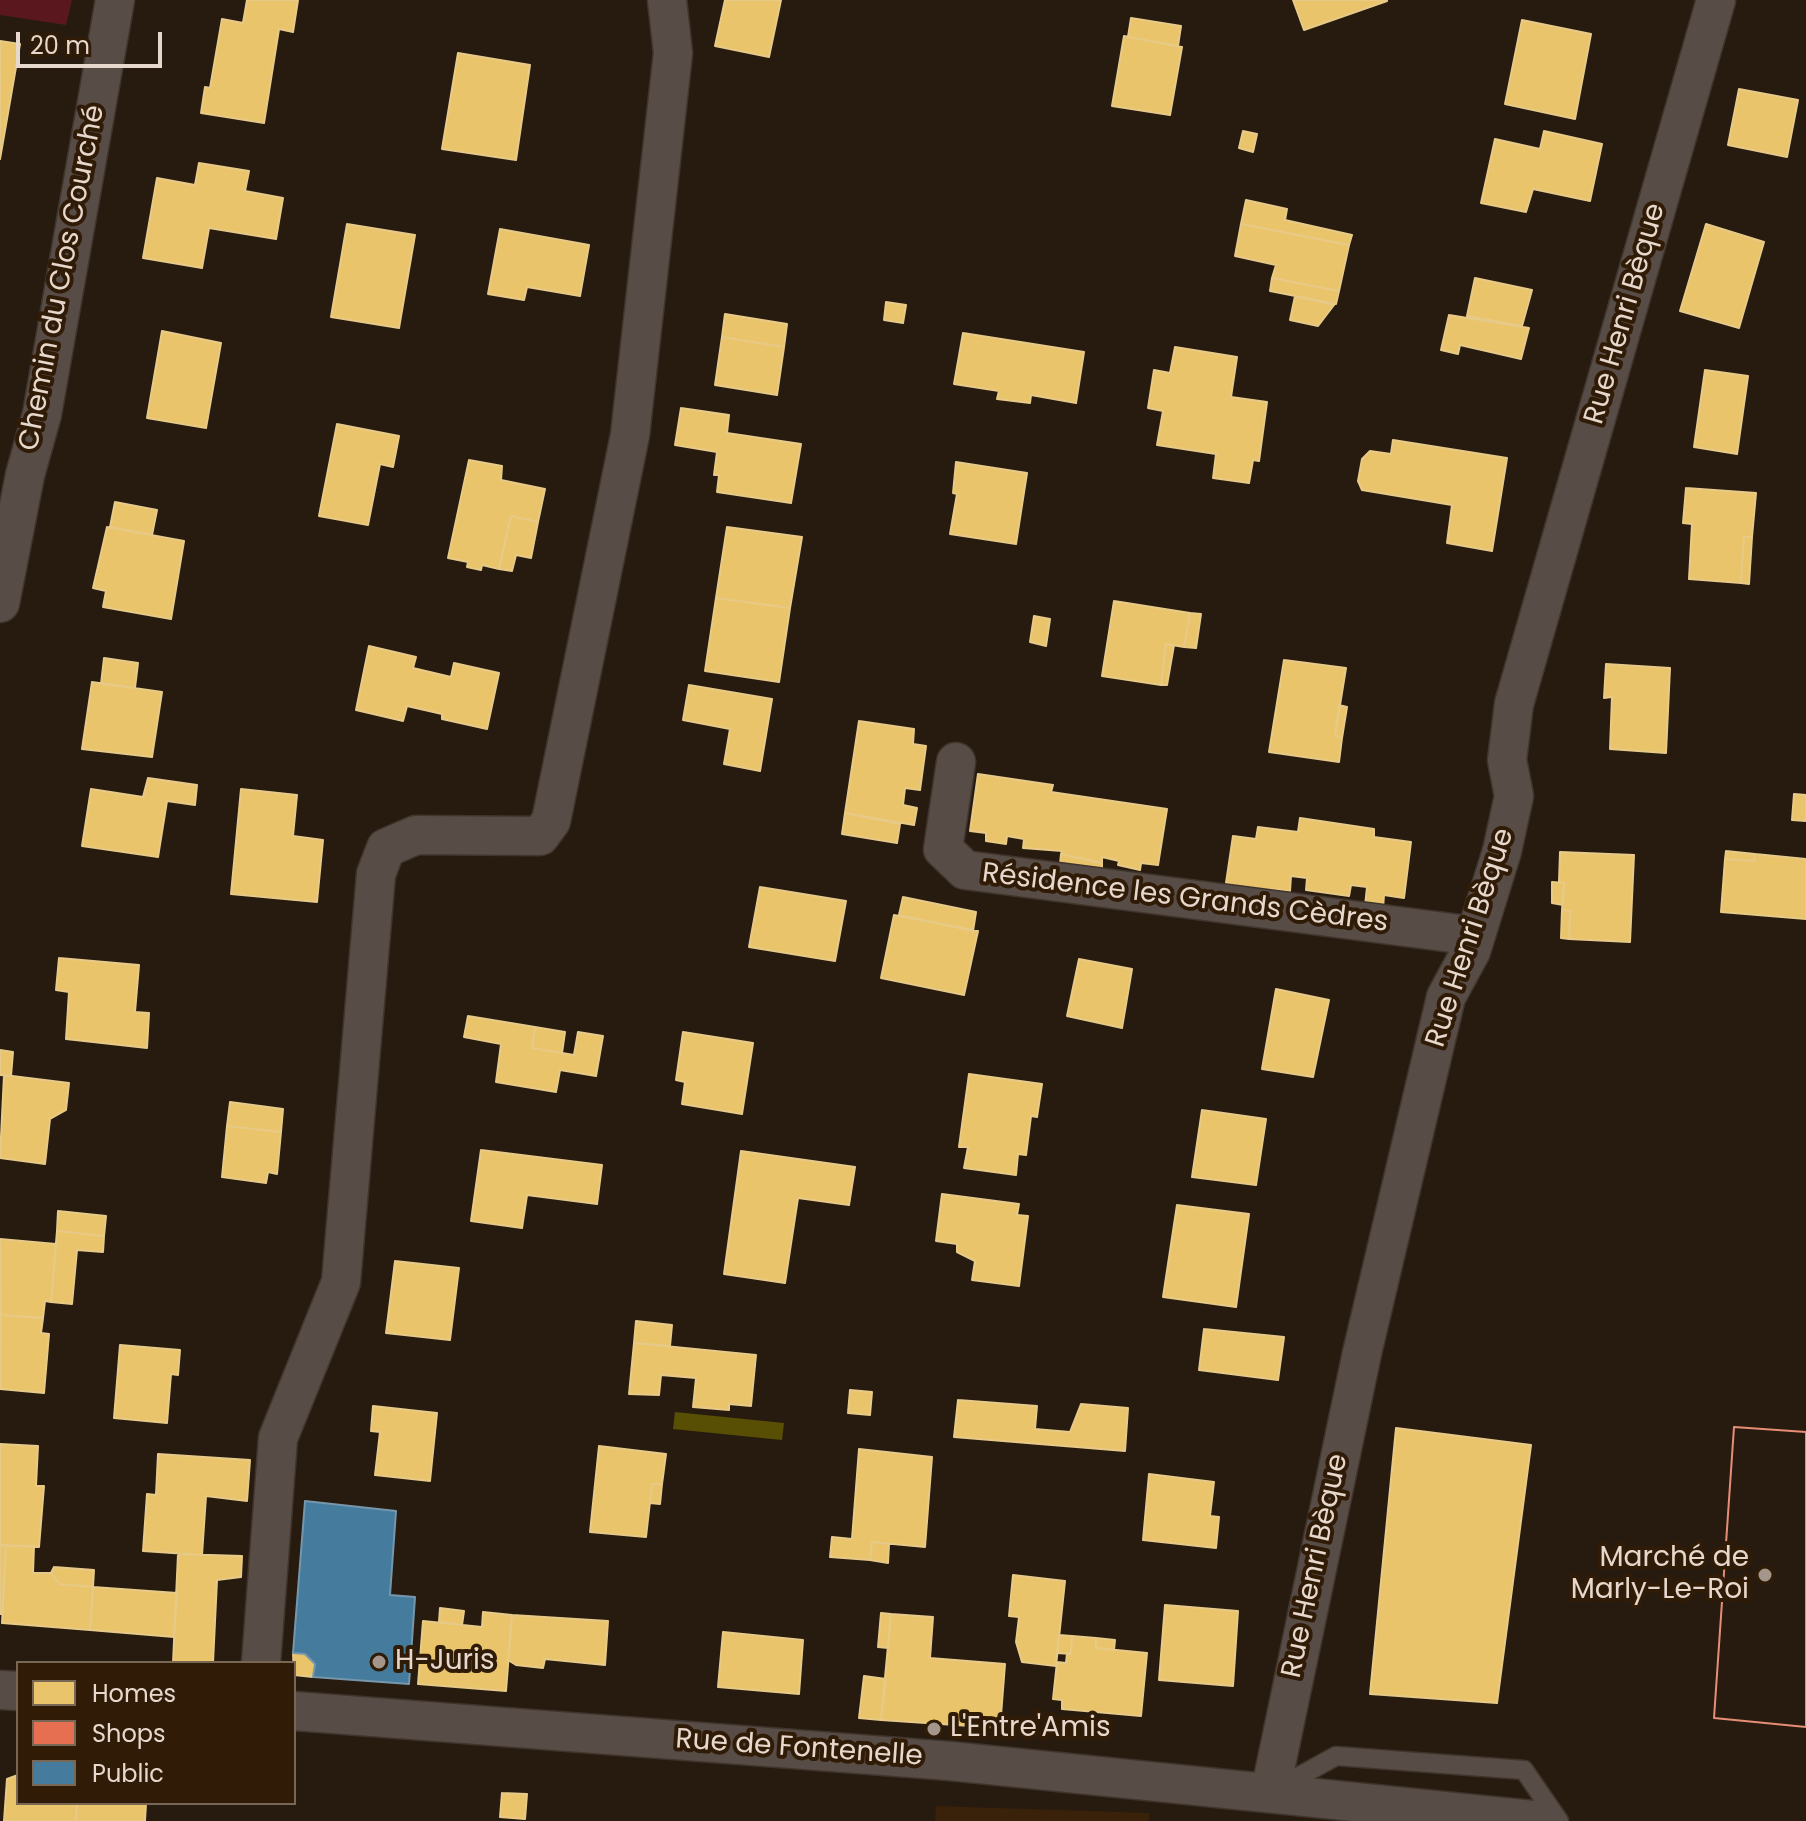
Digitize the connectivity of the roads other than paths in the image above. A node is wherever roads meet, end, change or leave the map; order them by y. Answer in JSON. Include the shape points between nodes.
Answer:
{"nodes":[{"id":1,"x":115,"y":0,"type":"edge"},
{"id":2,"x":667,"y":0,"type":"edge"},
{"id":3,"x":1716,"y":0,"type":"edge"},
{"id":4,"x":0,"y":603,"type":"edge"},
{"id":5,"x":956,"y":762,"type":"dead end"},
{"id":6,"x":1475,"y":936,"type":"junction"},
{"id":7,"x":261,"y":1661,"type":"edge"},
{"id":8,"x":296,"y":1711,"type":"edge"},
{"id":9,"x":1270,"y":1793,"type":"junction"},
{"id":10,"x":1542,"y":1821,"type":"edge"},
{"id":11,"x":1559,"y":1821,"type":"edge"}],
"edges":[{"from":1,"to":4,"type":"street","name":"Chemin du Clos Courché","via":[[42,414]]},
{"from":2,"to":7,"type":"street","via":[[673,53],[630,435],[551,821],[540,836],[416,835],[386,848],[376,874],[341,1282],[278,1438]]},
{"from":3,"to":6,"type":"street","name":"Rue Henri Bèque","via":[[1514,704],[1507,760],[1514,796]]},
{"from":5,"to":6,"type":"street","name":"Résidence les Grands Cèdres","via":[[943,849],[965,870]]},
{"from":6,"to":9,"type":"street","name":"Rue Henri Bèque","via":[[1446,997],[1355,1384]]},
{"from":8,"to":9,"type":"street","name":"Rue de Fontenelle","via":[[950,1761]]},
{"from":9,"to":10,"type":"street","name":"Rue de Fontenelle"},
{"from":9,"to":11,"type":"lane","via":[[1336,1756],[1524,1770]]}]}
